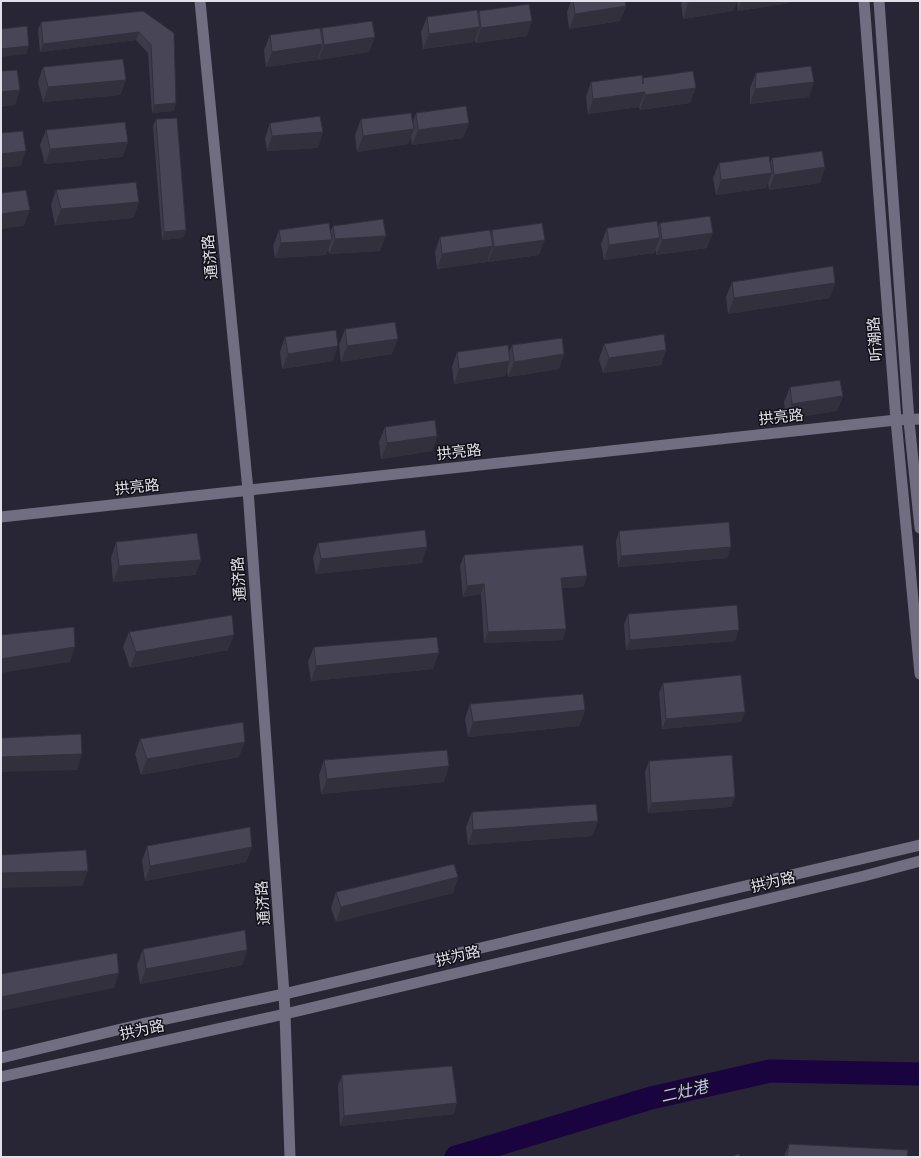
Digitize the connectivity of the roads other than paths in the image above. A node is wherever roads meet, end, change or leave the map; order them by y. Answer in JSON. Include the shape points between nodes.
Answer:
{"nodes":[{"id":1,"x":200,"y":1,"type":"edge"},
{"id":2,"x":864,"y":1,"type":"edge"},
{"id":3,"x":879,"y":1,"type":"edge"},
{"id":4,"x":896,"y":420,"type":"junction"},
{"id":5,"x":915,"y":420,"type":"edge"},
{"id":6,"x":248,"y":490,"type":"junction"},
{"id":7,"x":1,"y":517,"type":"edge"},
{"id":8,"x":920,"y":528,"type":"edge"},
{"id":9,"x":920,"y":674,"type":"edge"},
{"id":10,"x":920,"y":845,"type":"edge"},
{"id":11,"x":920,"y":861,"type":"edge"},
{"id":12,"x":284,"y":994,"type":"junction"},
{"id":13,"x":285,"y":1014,"type":"junction"},
{"id":14,"x":1,"y":1058,"type":"edge"},
{"id":15,"x":1,"y":1077,"type":"edge"},
{"id":16,"x":290,"y":1157,"type":"edge"}],
"edges":[{"from":1,"to":6,"type":"main road","name":"通济路"},
{"from":2,"to":4,"type":"main road","name":"听潮路"},
{"from":3,"to":5,"type":"main road","name":"听潮路"},
{"from":4,"to":5,"type":"main road","name":"拱亮路"},
{"from":4,"to":6,"type":"main road","name":"拱亮路"},
{"from":4,"to":9,"type":"main road","name":"听潮路"},
{"from":5,"to":8,"type":"main road","name":"听潮路"},
{"from":6,"to":7,"type":"main road","name":"拱亮路"},
{"from":6,"to":12,"type":"main road","name":"通济路"},
{"from":10,"to":12,"type":"main road","name":"拱为路"},
{"from":11,"to":13,"type":"main road","name":"拱为路"},
{"from":12,"to":13,"type":"main road","name":"通济路"},
{"from":12,"to":14,"type":"main road","name":"拱为路","via":[[142,1024]]},
{"from":13,"to":15,"type":"main road","name":"拱为路"},
{"from":13,"to":16,"type":"main road","name":"通济路"}]}
